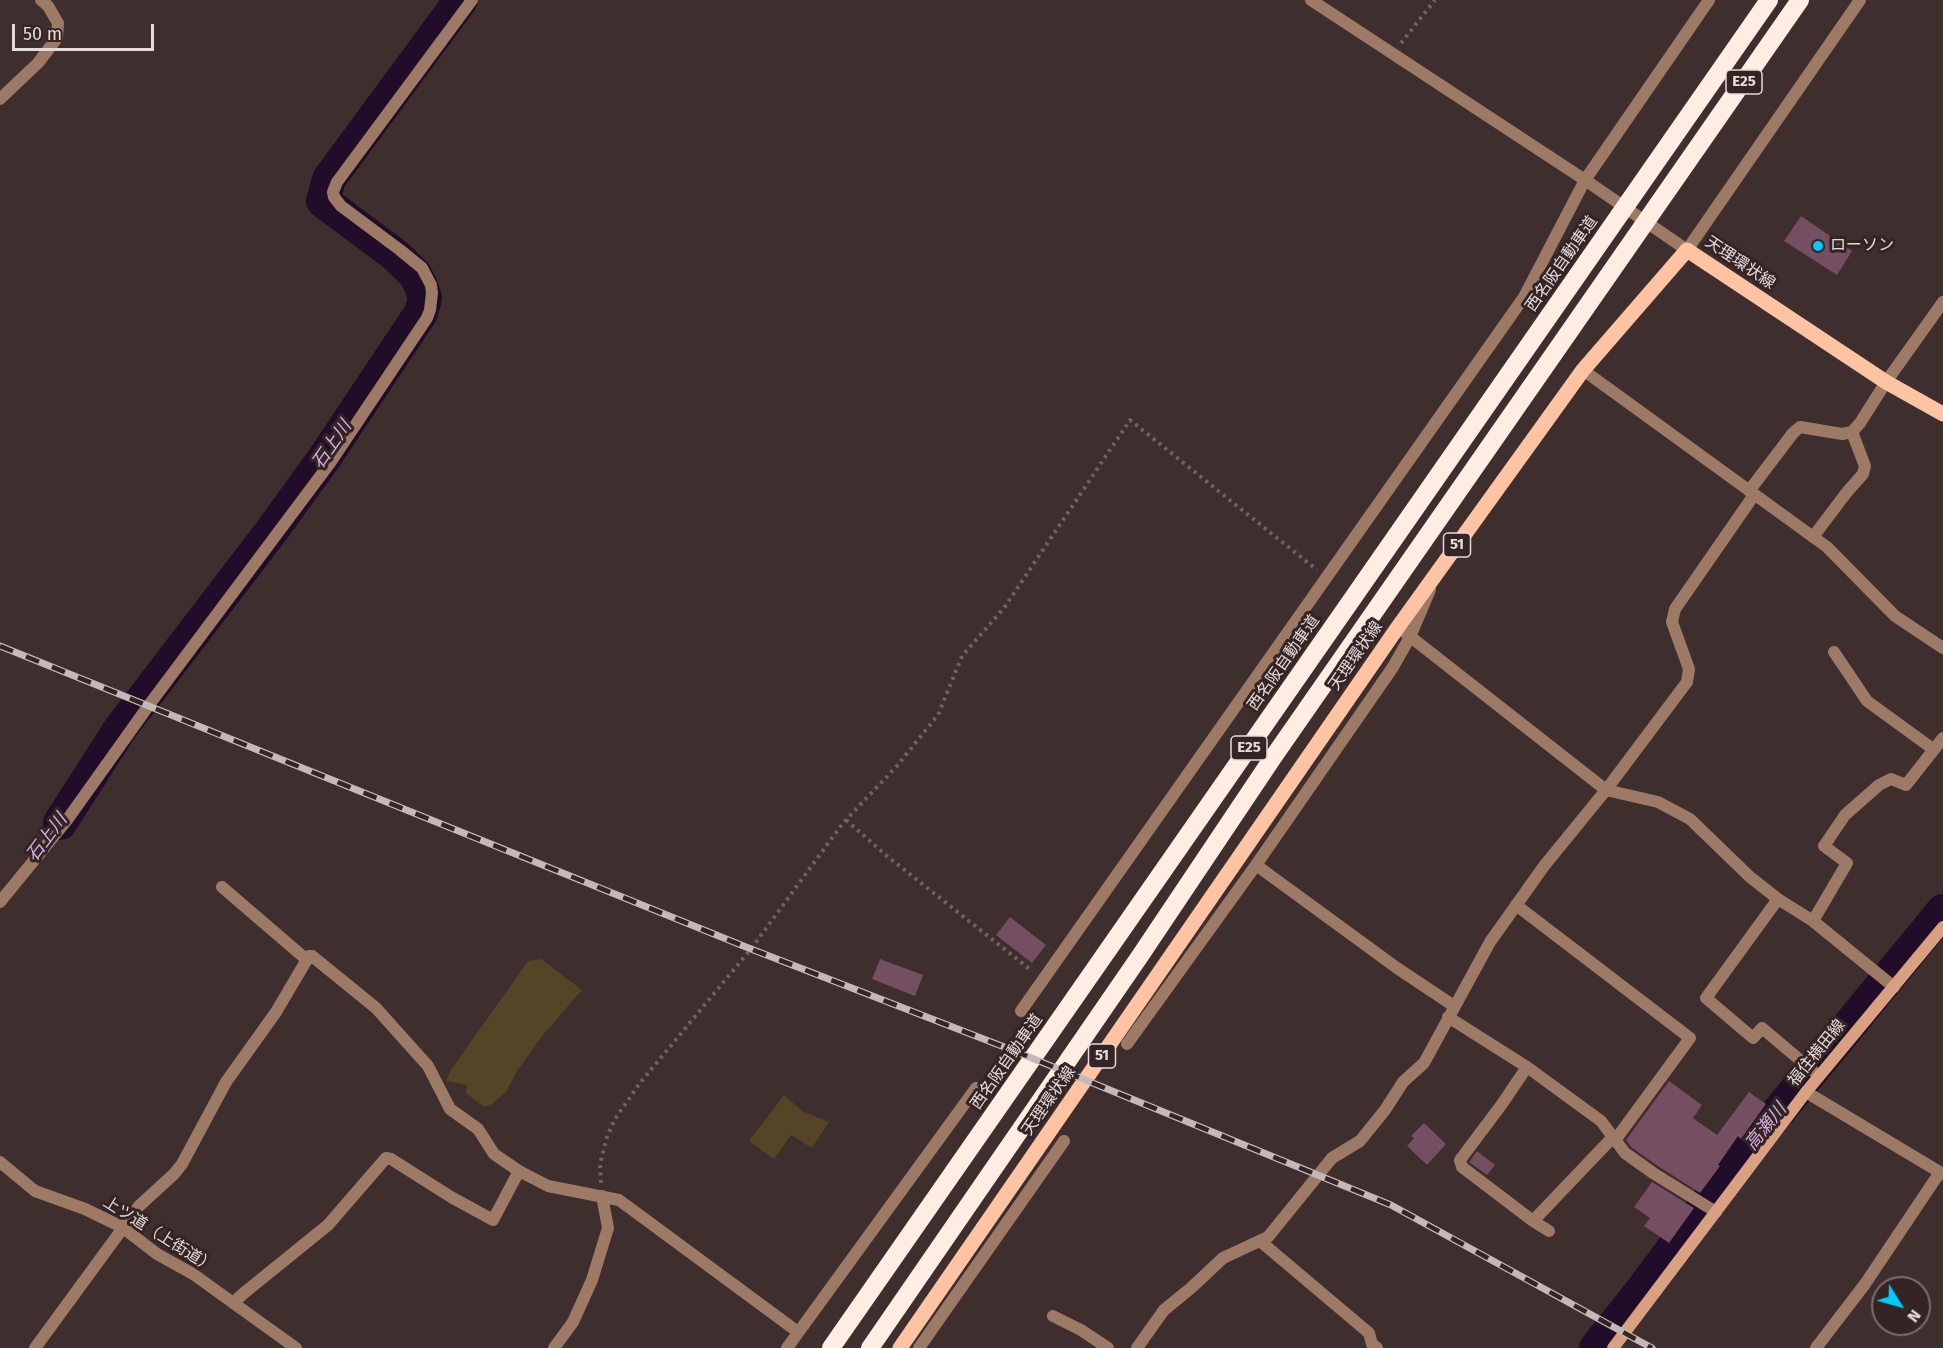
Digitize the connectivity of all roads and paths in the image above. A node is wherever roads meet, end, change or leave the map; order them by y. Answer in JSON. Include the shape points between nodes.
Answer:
{"nodes":[{"id":1,"x":41,"y":0,"type":"edge"},
{"id":2,"x":472,"y":0,"type":"edge"},
{"id":3,"x":1311,"y":0,"type":"edge"},
{"id":4,"x":1435,"y":0,"type":"edge"},
{"id":5,"x":1709,"y":0,"type":"edge"},
{"id":6,"x":1769,"y":0,"type":"edge"},
{"id":7,"x":1800,"y":0,"type":"edge"},
{"id":8,"x":1860,"y":0,"type":"edge"},
{"id":9,"x":1393,"y":53,"type":"junction"},
{"id":10,"x":0,"y":99,"type":"edge"},
{"id":11,"x":1585,"y":180,"type":"junction"},
{"id":12,"x":1687,"y":250,"type":"junction"},
{"id":13,"x":1943,"y":302,"type":"edge"},
{"id":14,"x":1583,"y":370,"type":"junction"},
{"id":15,"x":1886,"y":382,"type":"junction"},
{"id":16,"x":1943,"y":414,"type":"edge"},
{"id":17,"x":1851,"y":432,"type":"junction"},
{"id":18,"x":1752,"y":493,"type":"junction"},
{"id":19,"x":1813,"y":537,"type":"junction"},
{"id":20,"x":1327,"y":578,"type":"junction"},
{"id":21,"x":1404,"y":632,"type":"junction"},
{"id":22,"x":1943,"y":648,"type":"edge"},
{"id":23,"x":1834,"y":652,"type":"dead end"},
{"id":24,"x":1943,"y":738,"type":"edge"},
{"id":25,"x":1934,"y":749,"type":"junction"},
{"id":26,"x":1606,"y":790,"type":"junction"},
{"id":27,"x":846,"y":820,"type":"junction"},
{"id":28,"x":1256,"y":865,"type":"junction"},
{"id":29,"x":222,"y":887,"type":"dead end"},
{"id":30,"x":1778,"y":899,"type":"junction"},
{"id":31,"x":0,"y":902,"type":"edge"},
{"id":32,"x":1516,"y":905,"type":"junction"},
{"id":33,"x":1813,"y":921,"type":"junction"},
{"id":34,"x":1942,"y":931,"type":"edge"},
{"id":35,"x":307,"y":960,"type":"junction"},
{"id":36,"x":1043,"y":979,"type":"junction"},
{"id":37,"x":1894,"y":987,"type":"junction"},
{"id":38,"x":1021,"y":1011,"type":"dead end"},
{"id":39,"x":1451,"y":1011,"type":"junction"},
{"id":40,"x":1127,"y":1044,"type":"dead end"},
{"id":41,"x":1527,"y":1067,"type":"junction"},
{"id":42,"x":1819,"y":1076,"type":"junction"},
{"id":43,"x":976,"y":1088,"type":"dead end"},
{"id":44,"x":1806,"y":1092,"type":"junction"},
{"id":45,"x":1615,"y":1138,"type":"junction"},
{"id":46,"x":1064,"y":1141,"type":"dead end"},
{"id":47,"x":0,"y":1162,"type":"edge"},
{"id":48,"x":519,"y":1171,"type":"junction"},
{"id":49,"x":1942,"y":1173,"type":"edge"},
{"id":50,"x":602,"y":1196,"type":"junction"},
{"id":51,"x":1714,"y":1211,"type":"junction"},
{"id":52,"x":1533,"y":1221,"type":"junction"},
{"id":53,"x":122,"y":1227,"type":"junction"},
{"id":54,"x":1549,"y":1231,"type":"dead end"},
{"id":55,"x":1260,"y":1240,"type":"junction"},
{"id":56,"x":233,"y":1303,"type":"junction"},
{"id":57,"x":1053,"y":1316,"type":"dead end"},
{"id":58,"x":798,"y":1332,"type":"junction"},
{"id":59,"x":925,"y":1346,"type":"edge"},
{"id":60,"x":1619,"y":1346,"type":"edge"},
{"id":61,"x":36,"y":1348,"type":"edge"},
{"id":62,"x":296,"y":1348,"type":"edge"},
{"id":63,"x":554,"y":1348,"type":"edge"},
{"id":64,"x":787,"y":1348,"type":"edge"},
{"id":65,"x":831,"y":1348,"type":"edge"},
{"id":66,"x":870,"y":1348,"type":"edge"},
{"id":67,"x":900,"y":1348,"type":"edge"},
{"id":68,"x":1108,"y":1348,"type":"edge"},
{"id":69,"x":1137,"y":1348,"type":"edge"},
{"id":70,"x":1377,"y":1348,"type":"edge"},
{"id":71,"x":1816,"y":1348,"type":"edge"}],
"edges":[{"from":1,"to":10,"type":"street","via":[[58,23],[57,38],[38,63]]},
{"from":2,"to":31,"type":"street","via":[[333,192],[341,206],[422,268],[432,293],[427,318],[330,463],[68,820]]},
{"from":3,"to":9,"type":"street"},
{"from":4,"to":9,"type":"path"},
{"from":5,"to":11,"type":"street"},
{"from":6,"to":65,"type":"highway","name":"西名阪自動車道","number":"E25"},
{"from":7,"to":66,"type":"highway","number":"E25","via":[[1274,756]]},
{"from":8,"to":12,"type":"street"},
{"from":9,"to":11,"type":"street"},
{"from":11,"to":12,"type":"street"},
{"from":11,"to":20,"type":"street","via":[[1524,297]]},
{"from":12,"to":14,"type":"main road","name":"天理環状線","number":"51"},
{"from":12,"to":15,"type":"main road","name":"天理環状線"},
{"from":13,"to":15,"type":"street"},
{"from":14,"to":18,"type":"street"},
{"from":14,"to":21,"type":"main road","name":"天理環状線","number":"51","via":[[1439,570]]},
{"from":15,"to":16,"type":"main road","name":"天理環状線"},
{"from":15,"to":17,"type":"street"},
{"from":17,"to":18,"type":"street","via":[[1800,427]]},
{"from":17,"to":19,"type":"street","via":[[1865,466],[1863,474]]},
{"from":18,"to":19,"type":"street"},
{"from":18,"to":26,"type":"street","via":[[1675,609],[1672,622],[1689,669],[1687,682]]},
{"from":19,"to":22,"type":"street","via":[[1895,616]]},
{"from":20,"to":27,"type":"path","via":[[1130,420],[1004,608],[962,656],[938,715]]},
{"from":20,"to":36,"type":"street"},
{"from":21,"to":26,"type":"street"},
{"from":21,"to":28,"type":"street","via":[[1394,667]]},
{"from":21,"to":67,"type":"main road","name":"天理環状線","number":"51","via":[[1242,853]]},
{"from":23,"to":25,"type":"street","via":[[1867,701]]},
{"from":24,"to":25,"type":"street"},
{"from":25,"to":33,"type":"street","via":[[1906,785],[1891,779],[1845,815],[1824,846],[1846,863]]},
{"from":26,"to":30,"type":"street","via":[[1658,802],[1690,819]]},
{"from":26,"to":32,"type":"street"},
{"from":27,"to":36,"type":"path"},
{"from":27,"to":50,"type":"path","via":[[751,949],[615,1119],[600,1164]]},
{"from":28,"to":39,"type":"street"},
{"from":28,"to":40,"type":"street"},
{"from":29,"to":35,"type":"street"},
{"from":30,"to":33,"type":"street"},
{"from":30,"to":42,"type":"street","via":[[1706,998],[1753,1038],[1762,1028]]},
{"from":32,"to":39,"type":"street"},
{"from":32,"to":45,"type":"street","via":[[1690,1038]]},
{"from":33,"to":37,"type":"street"},
{"from":34,"to":37,"type":"main road","name":"福住横田線"},
{"from":35,"to":48,"type":"street","via":[[312,956],[376,1008],[428,1066],[450,1109],[478,1130],[494,1154]]},
{"from":35,"to":53,"type":"street","via":[[226,1082],[182,1164]]},
{"from":36,"to":38,"type":"street"},
{"from":37,"to":42,"type":"main road","name":"福住横田線"},
{"from":39,"to":41,"type":"street"},
{"from":39,"to":55,"type":"street","via":[[1424,1063],[1403,1082],[1360,1141],[1332,1158],[1268,1237]]},
{"from":41,"to":45,"type":"street","via":[[1601,1121]]},
{"from":41,"to":52,"type":"street","via":[[1460,1160],[1462,1167]]},
{"from":42,"to":44,"type":"main road","name":"福住横田線"},
{"from":43,"to":58,"type":"street"},
{"from":44,"to":49,"type":"street"},
{"from":44,"to":51,"type":"main road","name":"福住横田線"},
{"from":45,"to":51,"type":"street","via":[[1625,1153]]},
{"from":45,"to":52,"type":"street"},
{"from":46,"to":59,"type":"street"},
{"from":47,"to":53,"type":"street","name":"上ツ道（上街道）","via":[[35,1191]]},
{"from":48,"to":50,"type":"street","via":[[548,1186]]},
{"from":48,"to":56,"type":"street","via":[[493,1220],[386,1158],[328,1225]]},
{"from":49,"to":71,"type":"street"},
{"from":50,"to":58,"type":"street","via":[[619,1200]]},
{"from":50,"to":63,"type":"street","via":[[608,1228],[592,1280],[573,1322]]},
{"from":51,"to":60,"type":"main road","name":"福住横田線"},
{"from":52,"to":54,"type":"street"},
{"from":53,"to":56,"type":"street","name":"上ツ道（上街道）"},
{"from":53,"to":61,"type":"street"},
{"from":55,"to":69,"type":"street","via":[[1223,1258],[1164,1310]]},
{"from":55,"to":70,"type":"street","via":[[1369,1333]]},
{"from":56,"to":62,"type":"street","name":"上ツ道（上街道）"},
{"from":57,"to":68,"type":"street"},
{"from":58,"to":64,"type":"street"}]}
